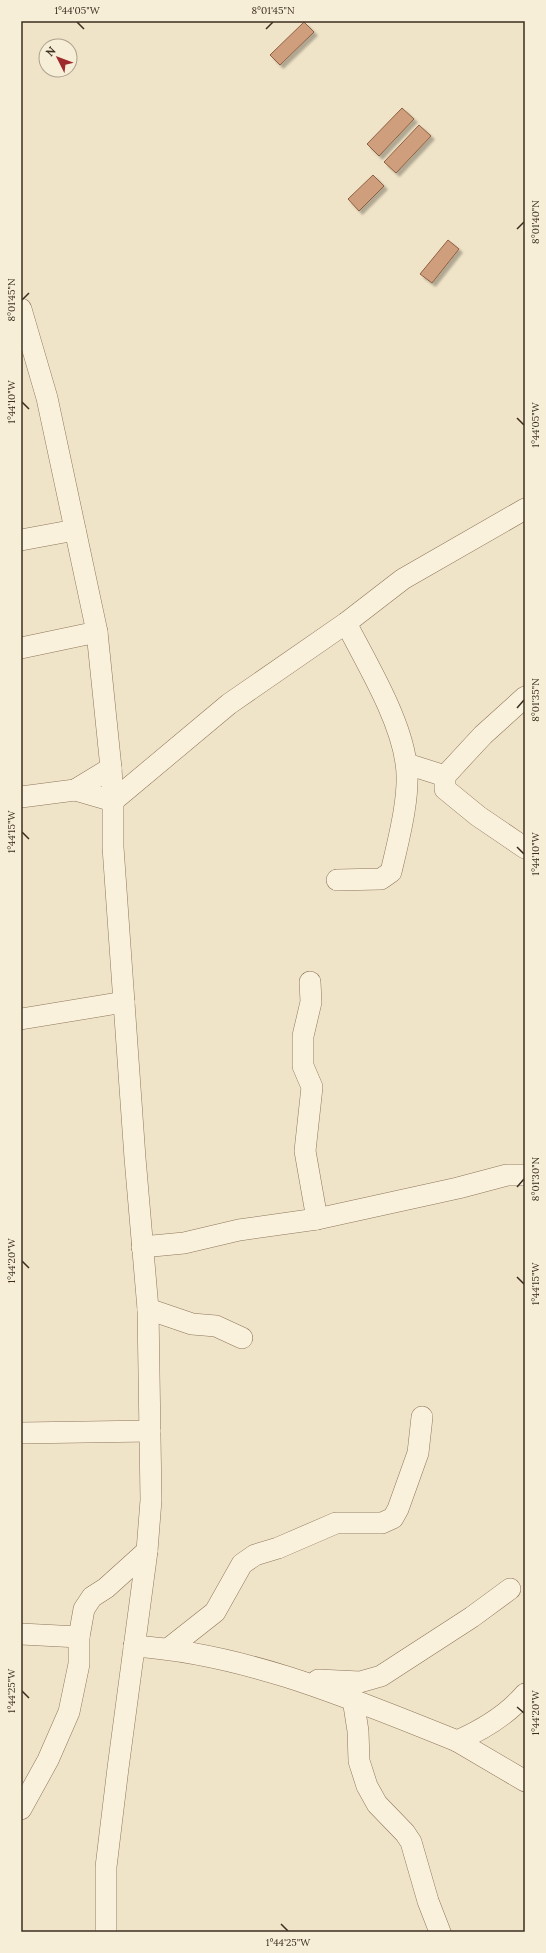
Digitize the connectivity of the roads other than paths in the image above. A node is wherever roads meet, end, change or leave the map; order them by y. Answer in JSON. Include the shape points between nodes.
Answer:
{"nodes":[{"id":1,"x":21,"y":309,"type":"edge"},
{"id":2,"x":525,"y":509,"type":"edge"},
{"id":3,"x":75,"y":530,"type":"junction"},
{"id":4,"x":21,"y":540,"type":"edge"},
{"id":5,"x":346,"y":623,"type":"junction"},
{"id":6,"x":97,"y":632,"type":"junction"},
{"id":7,"x":21,"y":648,"type":"edge"},
{"id":8,"x":525,"y":697,"type":"edge"},
{"id":9,"x":406,"y":764,"type":"junction"},
{"id":10,"x":111,"y":768,"type":"junction"},
{"id":11,"x":445,"y":776,"type":"junction"},
{"id":12,"x":75,"y":790,"type":"junction"},
{"id":13,"x":21,"y":797,"type":"edge"},
{"id":14,"x":113,"y":801,"type":"junction"},
{"id":15,"x":525,"y":848,"type":"edge"},
{"id":16,"x":337,"y":880,"type":"dead end"},
{"id":17,"x":310,"y":982,"type":"dead end"},
{"id":18,"x":124,"y":1002,"type":"junction"},
{"id":19,"x":21,"y":1019,"type":"edge"},
{"id":20,"x":525,"y":1175,"type":"edge"},
{"id":21,"x":317,"y":1219,"type":"junction"},
{"id":22,"x":142,"y":1246,"type":"junction"},
{"id":23,"x":148,"y":1309,"type":"junction"},
{"id":24,"x":242,"y":1338,"type":"dead end"},
{"id":25,"x":422,"y":1418,"type":"dead end"},
{"id":26,"x":150,"y":1431,"type":"junction"},
{"id":27,"x":21,"y":1433,"type":"edge"},
{"id":28,"x":147,"y":1551,"type":"junction"},
{"id":29,"x":510,"y":1589,"type":"dead end"},
{"id":30,"x":21,"y":1634,"type":"edge"},
{"id":31,"x":79,"y":1637,"type":"junction"},
{"id":32,"x":134,"y":1646,"type":"junction"},
{"id":33,"x":168,"y":1649,"type":"junction"},
{"id":34,"x":296,"y":1678,"type":"junction"},
{"id":35,"x":525,"y":1694,"type":"edge"},
{"id":36,"x":353,"y":1699,"type":"junction"},
{"id":37,"x":457,"y":1741,"type":"junction"},
{"id":38,"x":525,"y":1781,"type":"edge"},
{"id":39,"x":23,"y":1799,"type":"edge"},
{"id":40,"x":106,"y":1932,"type":"edge"},
{"id":41,"x":440,"y":1932,"type":"edge"}],
"edges":[{"from":1,"to":3,"type":"street","via":[[47,398]]},
{"from":2,"to":5,"type":"street","via":[[403,579]]},
{"from":3,"to":4,"type":"street"},
{"from":3,"to":6,"type":"street"},
{"from":5,"to":9,"type":"street","via":[[399,733]]},
{"from":5,"to":14,"type":"street","via":[[229,704]]},
{"from":6,"to":7,"type":"street"},
{"from":6,"to":10,"type":"street"},
{"from":8,"to":11,"type":"street","via":[[483,735]]},
{"from":9,"to":11,"type":"street"},
{"from":9,"to":16,"type":"street","via":[[407,790],[391,872],[381,879]]},
{"from":10,"to":12,"type":"street"},
{"from":10,"to":14,"type":"street"},
{"from":11,"to":15,"type":"street","via":[[445,789],[478,816]]},
{"from":12,"to":13,"type":"street"},
{"from":12,"to":14,"type":"street"},
{"from":14,"to":18,"type":"street","via":[[113,847]]},
{"from":17,"to":21,"type":"street","via":[[310,1002],[303,1036],[303,1066],[312,1087],[305,1151]]},
{"from":18,"to":19,"type":"street"},
{"from":18,"to":22,"type":"street"},
{"from":20,"to":21,"type":"street","via":[[507,1175]]},
{"from":21,"to":22,"type":"street","via":[[239,1230],[184,1243]]},
{"from":22,"to":23,"type":"street"},
{"from":23,"to":24,"type":"street","via":[[192,1324],[216,1326]]},
{"from":23,"to":26,"type":"street"},
{"from":25,"to":33,"type":"street","via":[[418,1453],[398,1509],[392,1518],[382,1522],[336,1523],[256,1555],[242,1564],[215,1612]]},
{"from":26,"to":27,"type":"street"},
{"from":26,"to":28,"type":"street","via":[[151,1500]]},
{"from":28,"to":31,"type":"street","via":[[106,1588],[92,1597],[84,1609]]},
{"from":28,"to":32,"type":"street"},
{"from":29,"to":34,"type":"street","via":[[381,1676],[360,1682]]},
{"from":30,"to":31,"type":"street"},
{"from":31,"to":39,"type":"street","via":[[79,1664],[69,1712],[48,1760]]},
{"from":32,"to":33,"type":"street"},
{"from":32,"to":40,"type":"street","via":[[106,1867]]},
{"from":33,"to":34,"type":"street"},
{"from":34,"to":36,"type":"street"},
{"from":35,"to":37,"type":"street","via":[[482,1730]]},
{"from":36,"to":37,"type":"street"},
{"from":36,"to":41,"type":"street","via":[[358,1731],[358,1761],[367,1786],[377,1804],[406,1833],[411,1842]]},
{"from":37,"to":38,"type":"street"}]}
